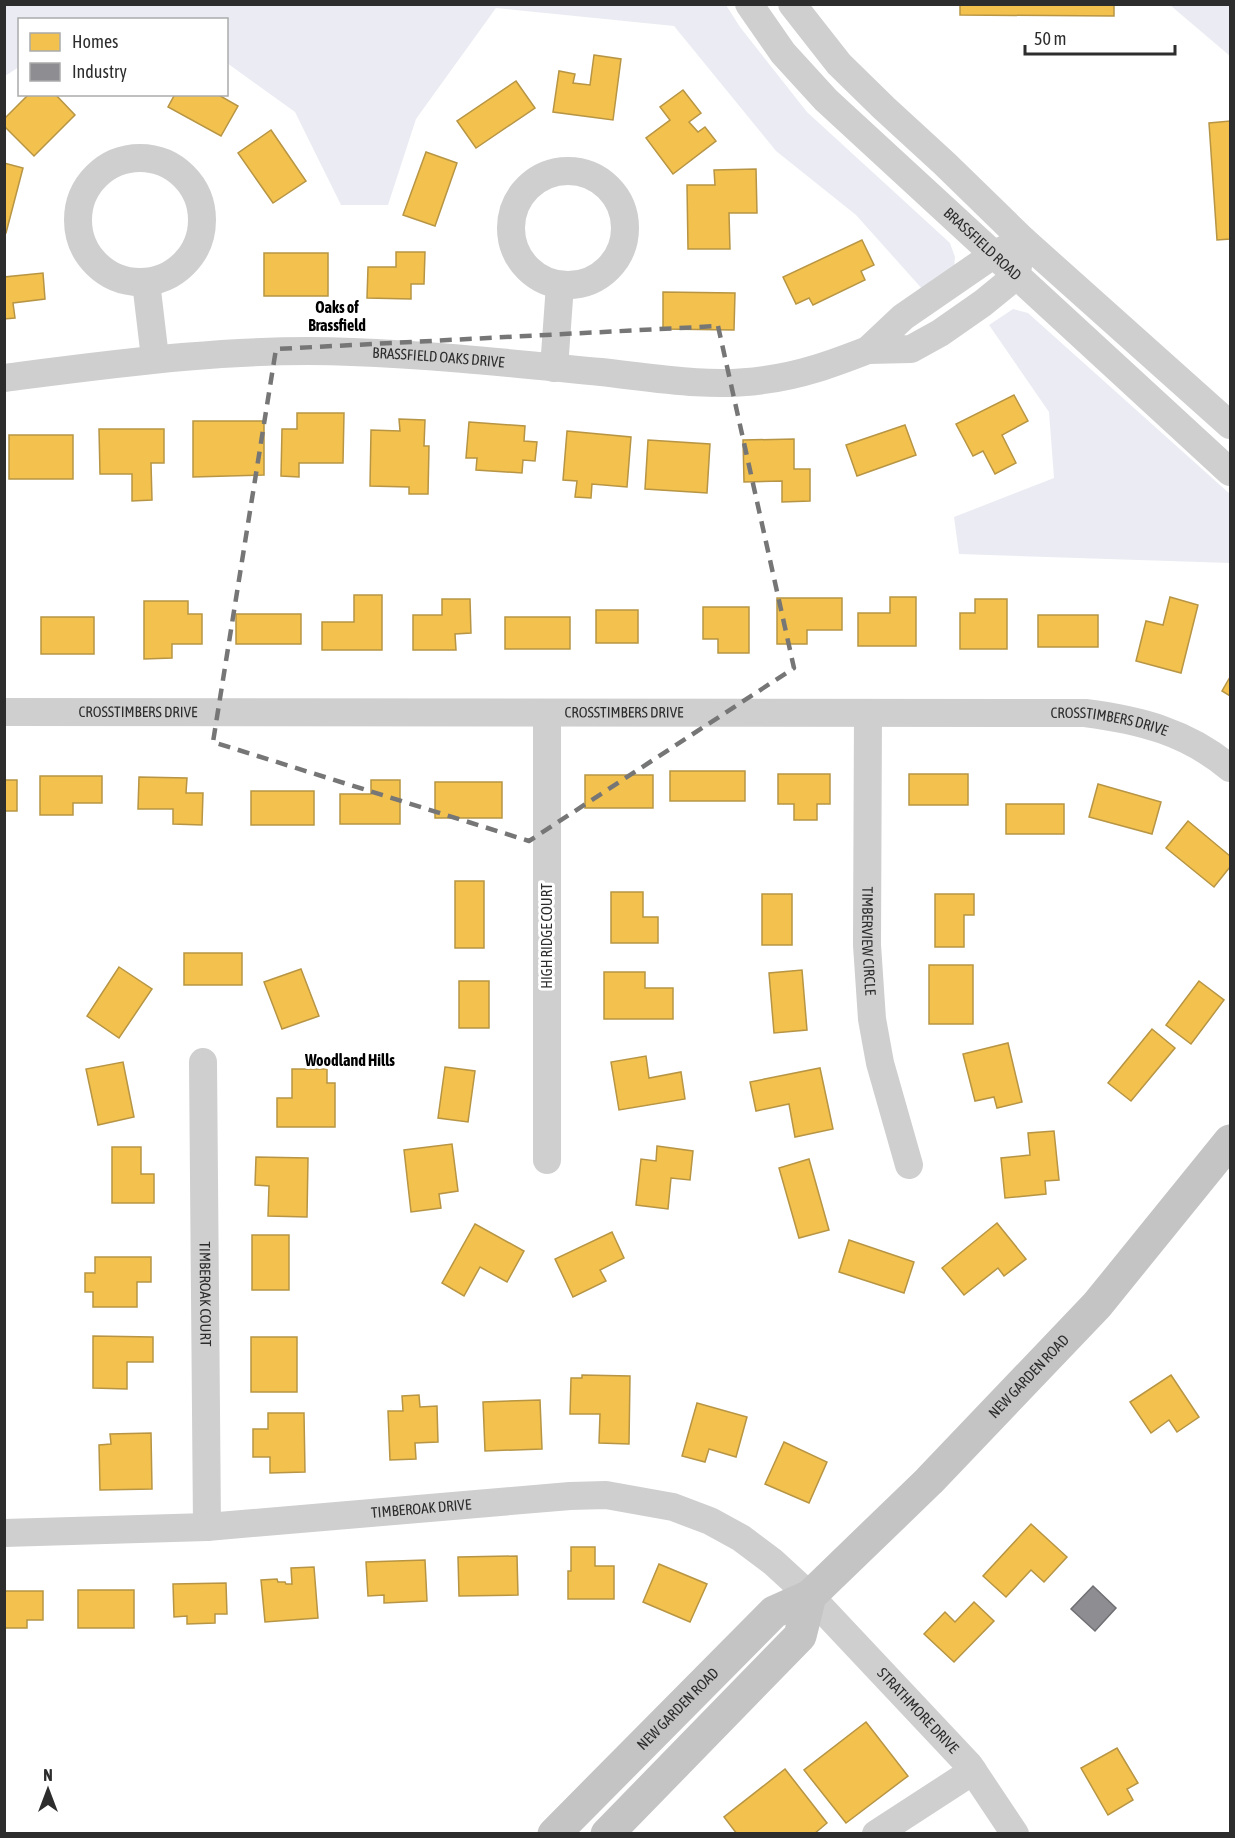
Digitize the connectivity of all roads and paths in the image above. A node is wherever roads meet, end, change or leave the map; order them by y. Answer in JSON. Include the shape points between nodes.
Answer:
{"nodes":[{"id":1,"x":749,"y":4,"type":"edge"},
{"id":2,"x":792,"y":4,"type":"edge"},
{"id":3,"x":1023,"y":240,"type":"junction"},
{"id":4,"x":993,"y":255,"type":"junction"},
{"id":5,"x":1016,"y":276,"type":"junction"},
{"id":6,"x":146,"y":282,"type":"junction"},
{"id":7,"x":560,"y":285,"type":"junction"},
{"id":8,"x":868,"y":350,"type":"junction"},
{"id":9,"x":155,"y":358,"type":"junction"},
{"id":10,"x":554,"y":368,"type":"junction"},
{"id":11,"x":4,"y":378,"type":"edge"},
{"id":12,"x":1230,"y":425,"type":"edge"},
{"id":13,"x":1230,"y":472,"type":"edge"},
{"id":14,"x":4,"y":712,"type":"edge"},
{"id":15,"x":547,"y":712,"type":"junction"},
{"id":16,"x":868,"y":713,"type":"junction"},
{"id":17,"x":1230,"y":768,"type":"edge"},
{"id":18,"x":203,"y":1062,"type":"dead end"},
{"id":19,"x":1230,"y":1141,"type":"edge"},
{"id":20,"x":547,"y":1160,"type":"dead end"},
{"id":21,"x":909,"y":1165,"type":"dead end"},
{"id":22,"x":207,"y":1527,"type":"junction"},
{"id":23,"x":4,"y":1533,"type":"edge"},
{"id":24,"x":810,"y":1596,"type":"junction"},
{"id":25,"x":973,"y":1771,"type":"junction"},
{"id":26,"x":554,"y":1833,"type":"edge"},
{"id":27,"x":607,"y":1833,"type":"edge"},
{"id":28,"x":876,"y":1833,"type":"edge"},
{"id":29,"x":1015,"y":1833,"type":"edge"}],
"edges":[{"from":1,"to":4,"type":"street","name":"BRASSFIELD ROAD","via":[[783,52],[826,100]]},
{"from":2,"to":3,"type":"street","name":"BRASSFIELD ROAD","via":[[839,64]]},
{"from":3,"to":4,"type":"street","name":"BRASSFIELD OAKS DRIVE"},
{"from":3,"to":5,"type":"street"},
{"from":3,"to":12,"type":"street","name":"BRASSFIELD ROAD"},
{"from":4,"to":5,"type":"street","name":"BRASSFIELD ROAD"},
{"from":4,"to":8,"type":"street","name":"BRASSFIELD OAKS DRIVE","via":[[903,317]]},
{"from":5,"to":8,"type":"street","name":"BRASSFIELD OAKS DRIVE","via":[[910,350]]},
{"from":5,"to":13,"type":"street","name":"BRASSFIELD ROAD"},
{"from":6,"to":6,"type":"street","via":[[183,265],[196,248],[202,228],[194,188],[180,172],[163,162],[142,157],[121,160],[91,180],[78,214],[85,249],[96,264],[127,281]]},
{"from":6,"to":9,"type":"street"},
{"from":7,"to":7,"type":"street","via":[[598,277],[617,259],[626,234],[616,197],[586,173],[548,174],[527,188],[514,209],[514,246],[527,268]]},
{"from":7,"to":10,"type":"street"},
{"from":8,"to":10,"type":"street","name":"BRASSFIELD OAKS DRIVE","via":[[811,372],[762,381],[680,380]]},
{"from":9,"to":10,"type":"street","name":"BRASSFIELD OAKS DRIVE","via":[[349,352]]},
{"from":9,"to":11,"type":"street","name":"BRASSFIELD OAKS DRIVE"},
{"from":14,"to":15,"type":"street","name":"CROSSTIMBERS DRIVE"},
{"from":15,"to":16,"type":"street","name":"CROSSTIMBERS DRIVE"},
{"from":15,"to":20,"type":"street","name":"HIGH RIDGE COURT"},
{"from":16,"to":17,"type":"street","name":"CROSSTIMBERS DRIVE","via":[[1085,713],[1120,717],[1157,726]]},
{"from":16,"to":21,"type":"street","name":"TIMBERVIEW CIRCLE","via":[[867,945],[872,1018],[880,1063]]},
{"from":18,"to":22,"type":"street","name":"TIMBEROAK COURT"},
{"from":19,"to":24,"type":"main road","name":"NEW GARDEN ROAD","via":[[1096,1305],[929,1481]]},
{"from":22,"to":23,"type":"street","name":"TIMBEROAK DRIVE"},
{"from":22,"to":24,"type":"street","name":"TIMBEROAK DRIVE","via":[[606,1495],[673,1507],[711,1521],[773,1562]]},
{"from":24,"to":25,"type":"street","name":"STRATHMORE DRIVE"},
{"from":24,"to":26,"type":"main road","name":"NEW GARDEN ROAD","via":[[774,1612]]},
{"from":24,"to":27,"type":"main road","via":[[800,1636]]},
{"from":25,"to":28,"type":"street"},
{"from":25,"to":29,"type":"street","name":"STRATHMORE DRIVE"}]}
